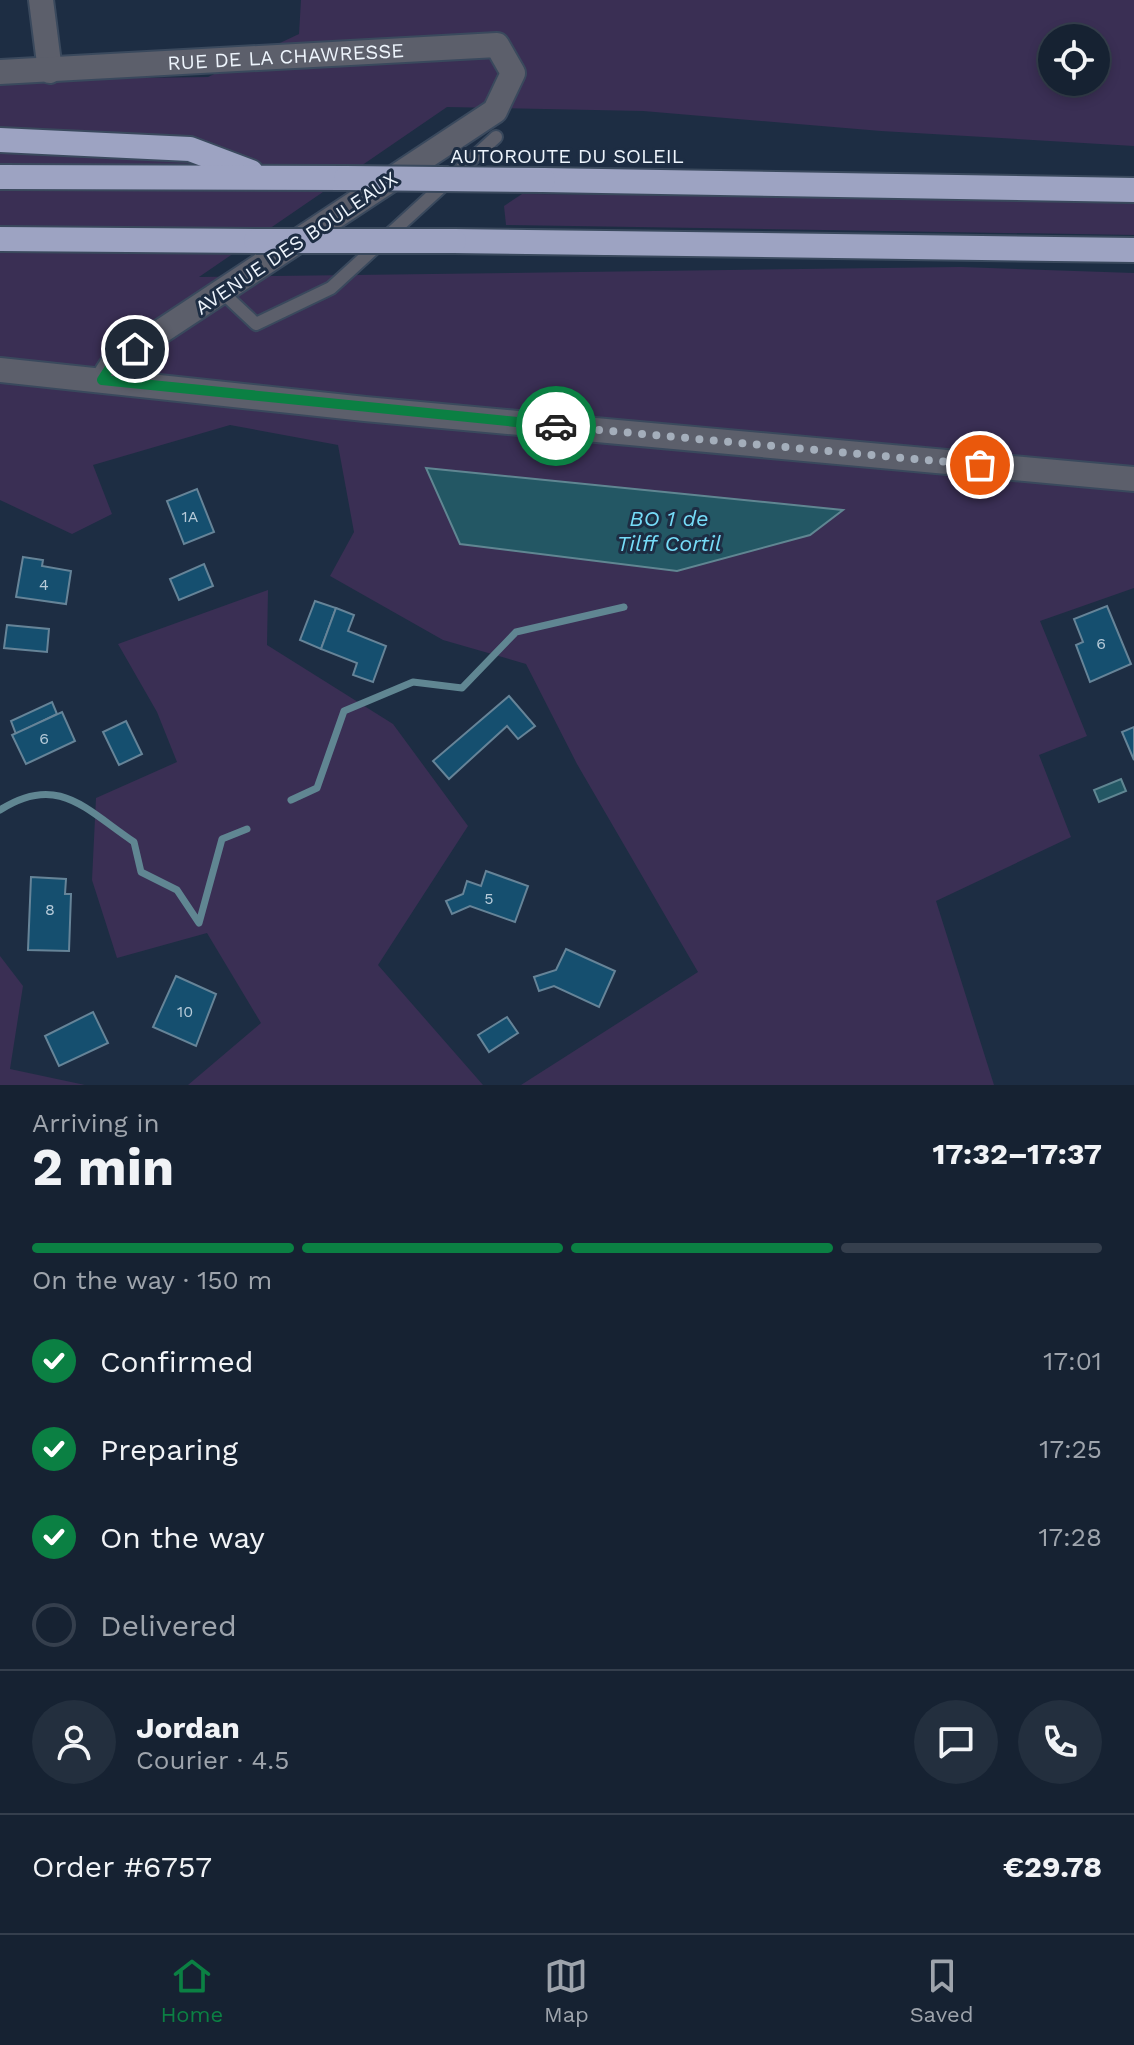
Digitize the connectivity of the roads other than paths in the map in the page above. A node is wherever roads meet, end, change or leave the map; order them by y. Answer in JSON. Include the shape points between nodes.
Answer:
{"nodes":[{"id":1,"x":41,"y":0,"type":"edge"},
{"id":2,"x":50,"y":71,"type":"junction"},
{"id":3,"x":0,"y":72,"type":"edge"},
{"id":4,"x":495,"y":111,"type":"joint"},
{"id":5,"x":496,"y":137,"type":"dead end"},
{"id":6,"x":0,"y":140,"type":"edge"},
{"id":7,"x":0,"y":177,"type":"edge"},
{"id":8,"x":269,"y":178,"type":"junction"},
{"id":9,"x":1134,"y":190,"type":"edge"},
{"id":10,"x":0,"y":239,"type":"edge"},
{"id":11,"x":1134,"y":250,"type":"edge"},
{"id":12,"x":223,"y":293,"type":"junction"},
{"id":13,"x":0,"y":370,"type":"edge"},
{"id":14,"x":102,"y":380,"type":"junction"},
{"id":15,"x":1134,"y":479,"type":"edge"}],
"edges":[{"from":1,"to":2,"type":"street"},
{"from":2,"to":3,"type":"street","name":"RUE DE LA CHAWRESSE"},
{"from":2,"to":4,"type":"street","name":"RUE DE LA CHAWRESSE","via":[[497,45],[513,73]]},
{"from":4,"to":12,"type":"street","name":"AVENUE DES BOULEAUX"},
{"from":5,"to":12,"type":"lane","via":[[331,288],[256,324]]},
{"from":6,"to":8,"type":"highway","via":[[190,149]]},
{"from":7,"to":8,"type":"highway","name":"AUTOROUTE DU SOLEIL"},
{"from":8,"to":9,"type":"highway","name":"AUTOROUTE DU SOLEIL","bridge":true},
{"from":10,"to":11,"type":"highway","bridge":true},
{"from":12,"to":14,"type":"street","name":"AVENUE DES BOULEAUX","via":[[113,363]]},
{"from":13,"to":14,"type":"street"},
{"from":14,"to":15,"type":"street"}]}
